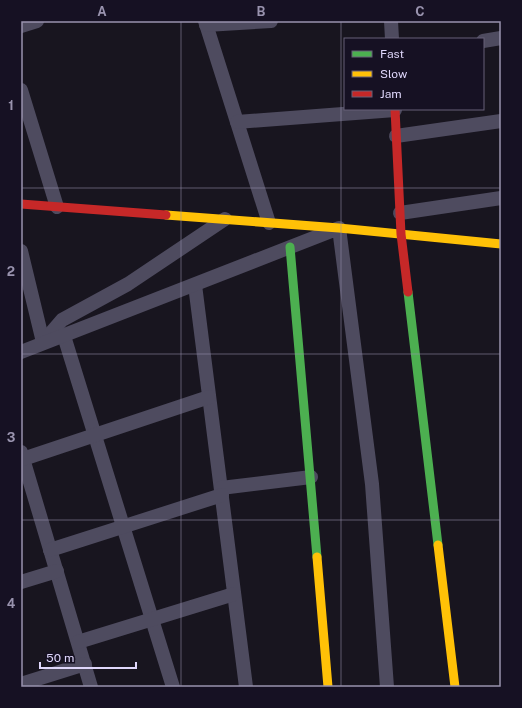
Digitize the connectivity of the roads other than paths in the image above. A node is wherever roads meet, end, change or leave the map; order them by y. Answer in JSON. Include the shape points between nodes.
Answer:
{"nodes":[{"id":1,"x":37,"y":21,"type":"edge"},
{"id":2,"x":271,"y":21,"type":"edge"},
{"id":3,"x":391,"y":21,"type":"edge"},
{"id":4,"x":205,"y":23,"type":"edge"},
{"id":5,"x":21,"y":26,"type":"edge"},
{"id":6,"x":392,"y":38,"type":"edge"},
{"id":7,"x":501,"y":38,"type":"edge"},
{"id":8,"x":484,"y":41,"type":"edge"},
{"id":9,"x":21,"y":90,"type":"edge"},
{"id":10,"x":383,"y":110,"type":"edge"},
{"id":11,"x":395,"y":110,"type":"edge"},
{"id":12,"x":501,"y":121,"type":"edge"},
{"id":13,"x":237,"y":122,"type":"junction"},
{"id":14,"x":396,"y":136,"type":"junction"},
{"id":15,"x":501,"y":198,"type":"edge"},
{"id":16,"x":21,"y":204,"type":"edge"},
{"id":17,"x":57,"y":207,"type":"junction"},
{"id":18,"x":400,"y":213,"type":"junction"},
{"id":19,"x":225,"y":219,"type":"junction"},
{"id":20,"x":269,"y":223,"type":"junction"},
{"id":21,"x":339,"y":228,"type":"junction"},
{"id":22,"x":401,"y":234,"type":"junction"},
{"id":23,"x":501,"y":244,"type":"edge"},
{"id":24,"x":290,"y":247,"type":"junction"},
{"id":25,"x":21,"y":253,"type":"edge"},
{"id":26,"x":195,"y":285,"type":"junction"},
{"id":27,"x":64,"y":336,"type":"junction"},
{"id":28,"x":43,"y":342,"type":"junction"},
{"id":29,"x":21,"y":352,"type":"edge"},
{"id":30,"x":210,"y":397,"type":"junction"},
{"id":31,"x":95,"y":435,"type":"junction"},
{"id":32,"x":22,"y":456,"type":"edge"},
{"id":33,"x":24,"y":477,"type":"edge"},
{"id":34,"x":311,"y":477,"type":"junction"},
{"id":35,"x":221,"y":492,"type":"junction"},
{"id":36,"x":124,"y":526,"type":"junction"},
{"id":37,"x":50,"y":550,"type":"junction"},
{"id":38,"x":57,"y":571,"type":"junction"},
{"id":39,"x":21,"y":582,"type":"edge"},
{"id":40,"x":234,"y":594,"type":"junction"},
{"id":41,"x":152,"y":619,"type":"junction"},
{"id":42,"x":78,"y":642,"type":"junction"},
{"id":43,"x":84,"y":664,"type":"junction"},
{"id":44,"x":21,"y":684,"type":"edge"},
{"id":45,"x":91,"y":687,"type":"edge"},
{"id":46,"x":173,"y":687,"type":"edge"},
{"id":47,"x":246,"y":687,"type":"edge"},
{"id":48,"x":328,"y":687,"type":"edge"},
{"id":49,"x":387,"y":687,"type":"edge"},
{"id":50,"x":455,"y":687,"type":"edge"}],
"edges":[{"from":1,"to":5,"type":"street"},
{"from":2,"to":4,"type":"street"},
{"from":3,"to":6,"type":"street"},
{"from":4,"to":13,"type":"street"},
{"from":7,"to":8,"type":"street"},
{"from":9,"to":17,"type":"street"},
{"from":10,"to":13,"type":"street"},
{"from":11,"to":14,"type":"street"},
{"from":12,"to":14,"type":"street"},
{"from":13,"to":20,"type":"street"},
{"from":14,"to":18,"type":"street"},
{"from":15,"to":18,"type":"street"},
{"from":16,"to":17,"type":"street"},
{"from":17,"to":19,"type":"street"},
{"from":18,"to":22,"type":"street"},
{"from":19,"to":20,"type":"street"},
{"from":19,"to":28,"type":"street","via":[[128,284],[62,320]]},
{"from":20,"to":21,"type":"street"},
{"from":21,"to":22,"type":"street"},
{"from":21,"to":24,"type":"street"},
{"from":21,"to":49,"type":"street","via":[[372,484]]},
{"from":22,"to":23,"type":"street"},
{"from":22,"to":50,"type":"street"},
{"from":24,"to":26,"type":"street"},
{"from":24,"to":34,"type":"street"},
{"from":25,"to":28,"type":"street"},
{"from":26,"to":27,"type":"street"},
{"from":26,"to":30,"type":"street"},
{"from":27,"to":28,"type":"street"},
{"from":27,"to":31,"type":"street"},
{"from":28,"to":29,"type":"street"},
{"from":30,"to":31,"type":"street"},
{"from":30,"to":35,"type":"street"},
{"from":31,"to":32,"type":"street"},
{"from":31,"to":36,"type":"street"},
{"from":32,"to":33,"type":"street"},
{"from":33,"to":37,"type":"street"},
{"from":34,"to":35,"type":"street"},
{"from":34,"to":48,"type":"street"},
{"from":35,"to":36,"type":"street"},
{"from":35,"to":40,"type":"street"},
{"from":36,"to":37,"type":"street"},
{"from":36,"to":41,"type":"street"},
{"from":37,"to":38,"type":"street"},
{"from":38,"to":39,"type":"street"},
{"from":38,"to":42,"type":"street"},
{"from":40,"to":41,"type":"street"},
{"from":40,"to":47,"type":"street"},
{"from":41,"to":42,"type":"street"},
{"from":41,"to":46,"type":"street"},
{"from":42,"to":43,"type":"street"},
{"from":43,"to":44,"type":"street"},
{"from":43,"to":45,"type":"street"}]}
